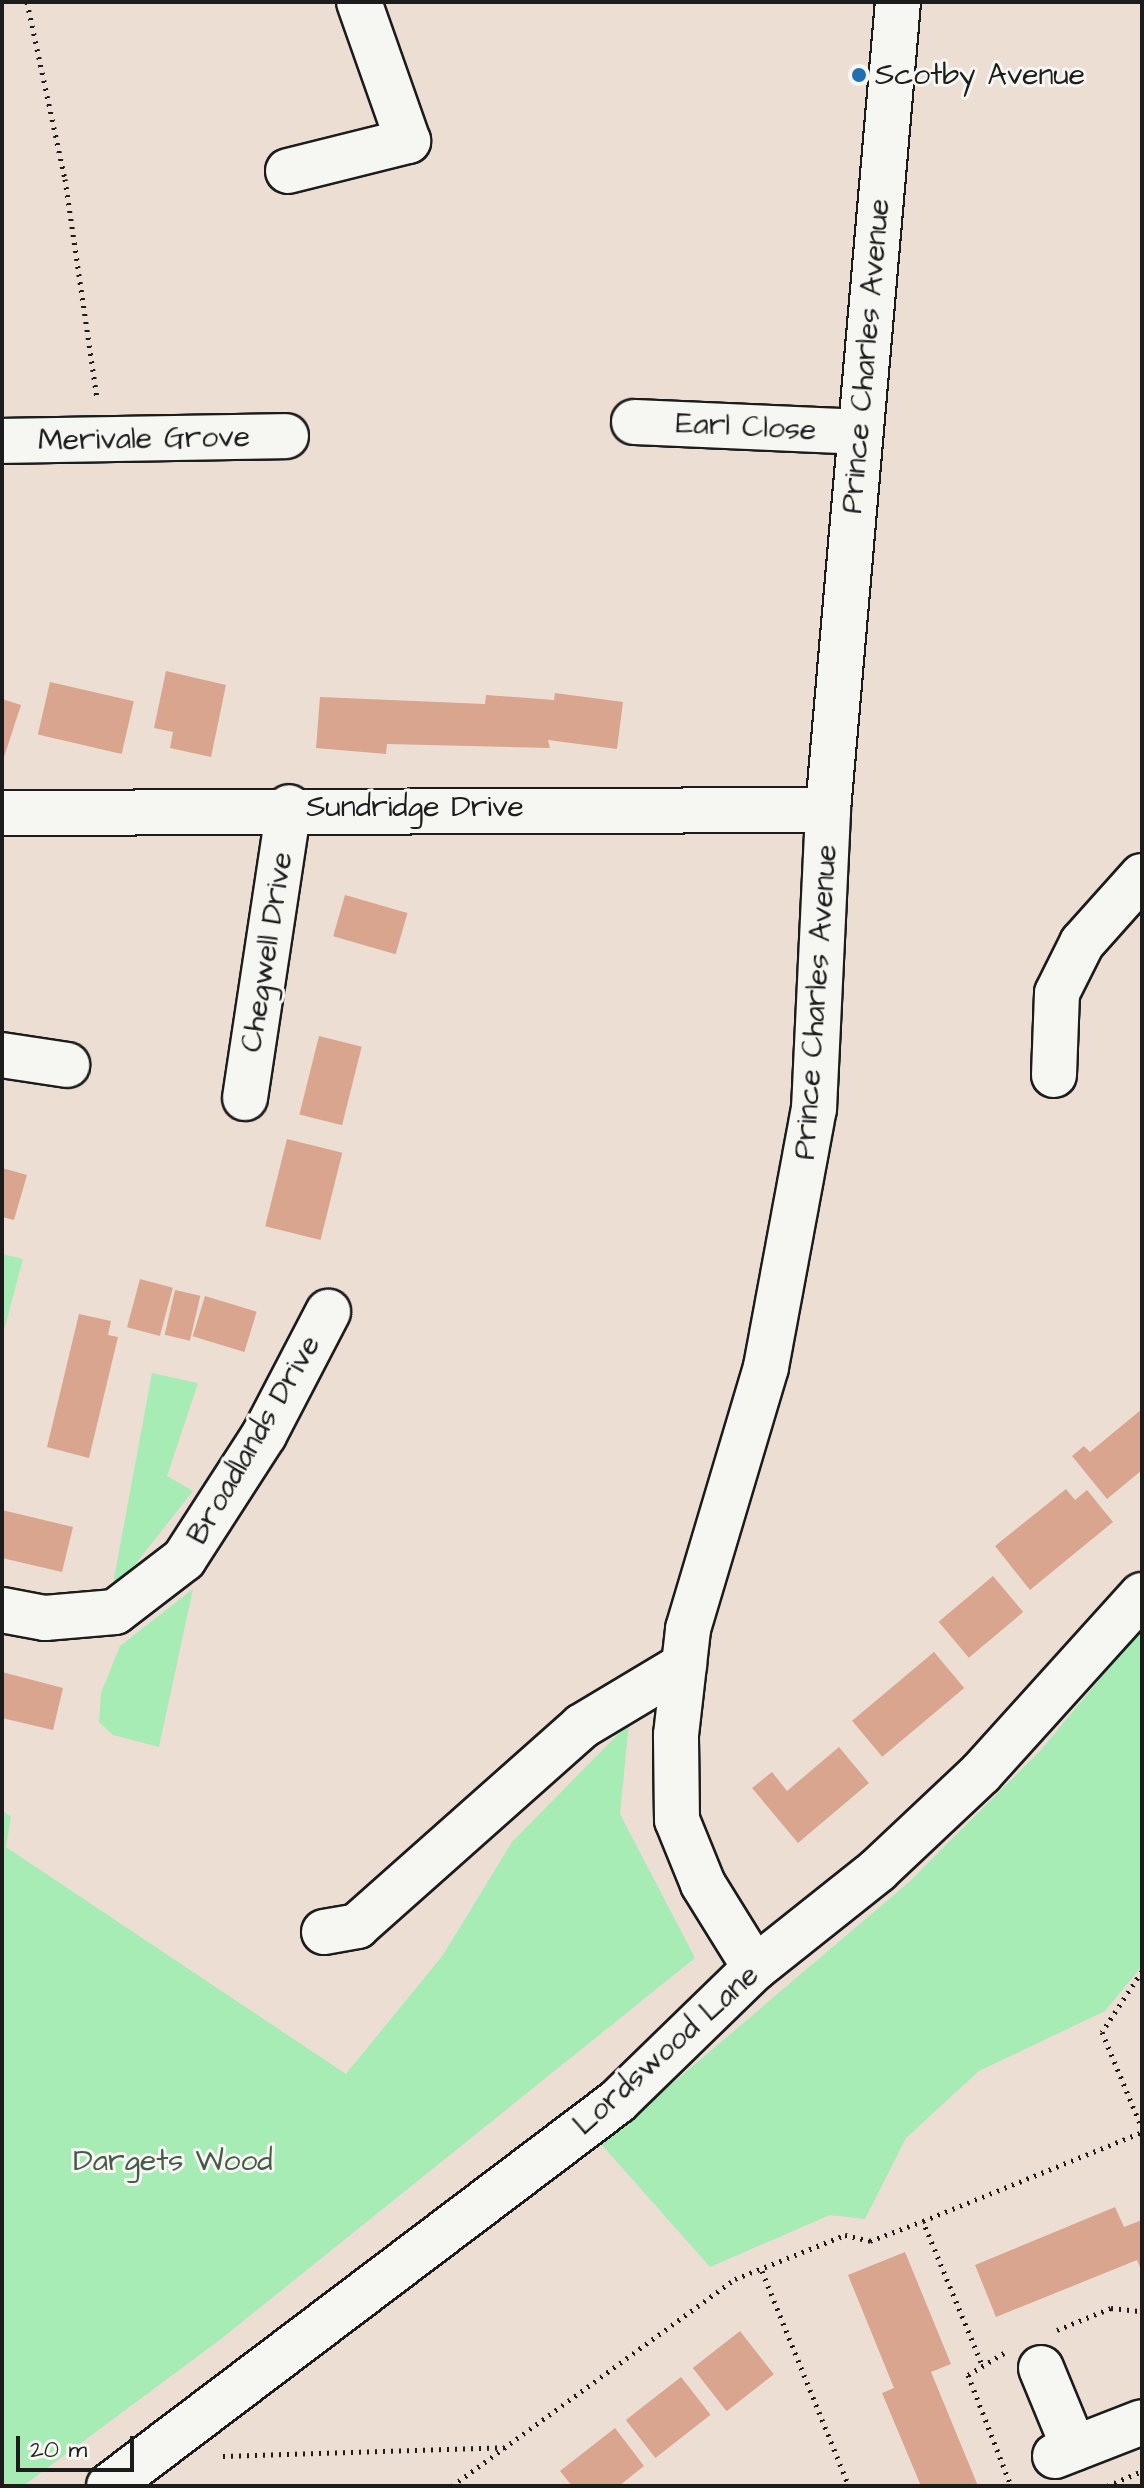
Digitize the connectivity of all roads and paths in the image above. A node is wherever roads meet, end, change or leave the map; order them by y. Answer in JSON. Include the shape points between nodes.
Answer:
{"nodes":[{"id":1,"x":27,"y":2,"type":"edge"},
{"id":2,"x":359,"y":2,"type":"edge"},
{"id":3,"x":898,"y":2,"type":"edge"},
{"id":4,"x":288,"y":171,"type":"dead end"},
{"id":5,"x":634,"y":422,"type":"dead end"},
{"id":6,"x":859,"y":432,"type":"junction"},
{"id":7,"x":286,"y":436,"type":"dead end"},
{"id":8,"x":2,"y":441,"type":"edge"},
{"id":9,"x":103,"y":444,"type":"junction"},
{"id":10,"x":289,"y":807,"type":"junction"},
{"id":11,"x":828,"y":810,"type":"junction"},
{"id":12,"x":2,"y":813,"type":"edge"},
{"id":13,"x":1142,"y":876,"type":"edge"},
{"id":14,"x":2,"y":1055,"type":"edge"},
{"id":15,"x":67,"y":1065,"type":"dead end"},
{"id":16,"x":1054,"y":1075,"type":"dead end"},
{"id":17,"x":245,"y":1098,"type":"dead end"},
{"id":18,"x":328,"y":1312,"type":"dead end"},
{"id":19,"x":1142,"y":1595,"type":"edge"},
{"id":20,"x":2,"y":1610,"type":"edge"},
{"id":21,"x":684,"y":1665,"type":"junction"},
{"id":22,"x":324,"y":1932,"type":"dead end"},
{"id":23,"x":755,"y":1968,"type":"junction"},
{"id":24,"x":1142,"y":1971,"type":"edge"},
{"id":25,"x":1142,"y":2130,"type":"edge"},
{"id":26,"x":923,"y":2221,"type":"junction"},
{"id":27,"x":762,"y":2271,"type":"junction"},
{"id":28,"x":981,"y":2362,"type":"dead end"},
{"id":29,"x":1041,"y":2368,"type":"dead end"},
{"id":30,"x":1142,"y":2422,"type":"edge"},
{"id":31,"x":505,"y":2447,"type":"junction"},
{"id":32,"x":228,"y":2453,"type":"dead end"},
{"id":33,"x":1142,"y":2471,"type":"edge"},
{"id":34,"x":109,"y":2486,"type":"edge"},
{"id":35,"x":452,"y":2486,"type":"edge"},
{"id":36,"x":849,"y":2486,"type":"edge"},
{"id":37,"x":1107,"y":2486,"type":"edge"}],
"edges":[{"from":1,"to":9,"type":"path","via":[[65,179]]},
{"from":2,"to":4,"type":"street","via":[[408,141]]},
{"from":3,"to":6,"type":"street","name":"Prince Charles Avenue"},
{"from":5,"to":6,"type":"street","name":"Earl Close"},
{"from":6,"to":11,"type":"street","name":"Prince Charles Avenue"},
{"from":7,"to":9,"type":"street","name":"Merivale Grove"},
{"from":8,"to":9,"type":"street","name":"Merivale Grove"},
{"from":10,"to":11,"type":"street","name":"Sundridge Drive"},
{"from":10,"to":12,"type":"street","name":"Sundridge Drive"},
{"from":10,"to":17,"type":"street","name":"Chegwell Drive"},
{"from":11,"to":21,"type":"street","name":"Prince Charles Avenue","via":[[814,1109],[794,1247]]},
{"from":13,"to":16,"type":"street","via":[[1082,943],[1057,993]]},
{"from":14,"to":15,"type":"street"},
{"from":18,"to":20,"type":"street","name":"Broadlands Drive","via":[[264,1435],[184,1559],[115,1612],[45,1618]]},
{"from":19,"to":23,"type":"street","name":"Lordswood Lane","via":[[981,1773],[878,1870]]},
{"from":21,"to":22,"type":"street","via":[[582,1726],[357,1926]]},
{"from":21,"to":23,"type":"street","name":"Prince Charles Avenue","via":[[677,1820],[703,1884]]},
{"from":23,"to":34,"type":"street","name":"Lordswood Lane","via":[[618,2101]]},
{"from":24,"to":25,"type":"path","via":[[1102,2032]]},
{"from":25,"to":26,"type":"path"},
{"from":26,"to":27,"type":"path","via":[[870,2241],[845,2235]]},
{"from":26,"to":28,"type":"path"},
{"from":27,"to":31,"type":"path","via":[[735,2279]]},
{"from":27,"to":36,"type":"path"},
{"from":29,"to":30,"type":"street","via":[[1065,2452]]},
{"from":31,"to":32,"type":"path"},
{"from":31,"to":35,"type":"path"},
{"from":33,"to":37,"type":"path"}]}
